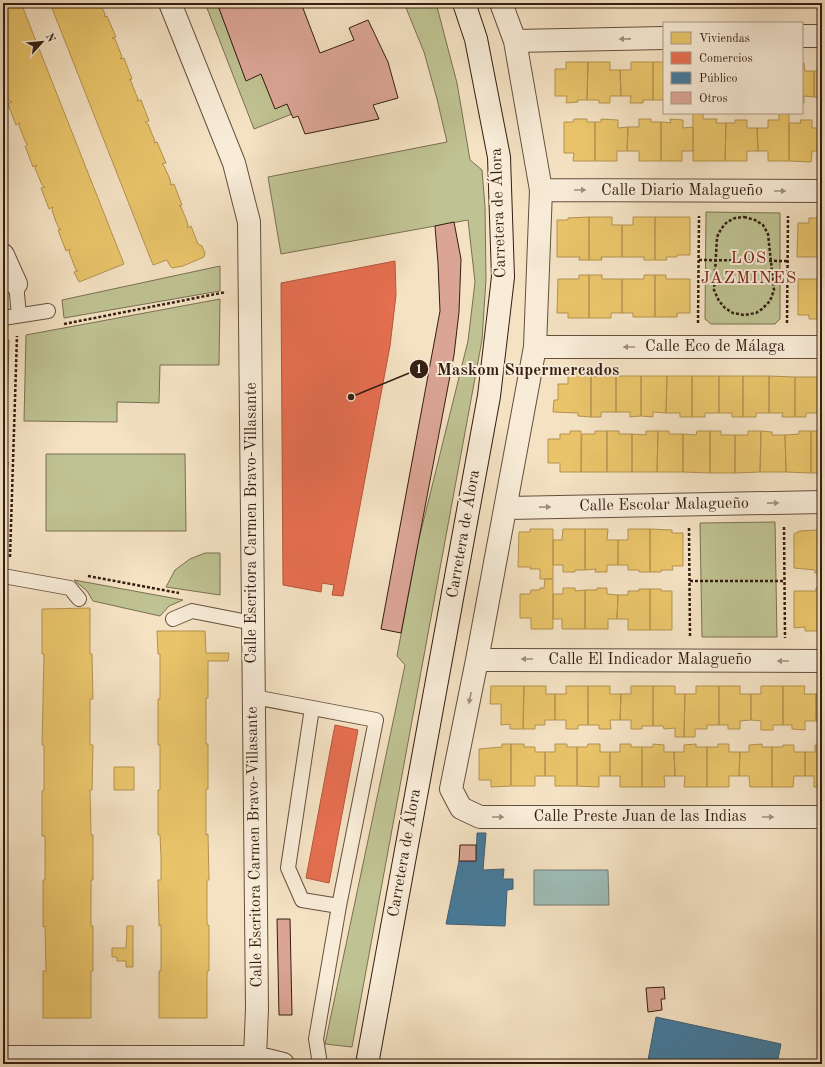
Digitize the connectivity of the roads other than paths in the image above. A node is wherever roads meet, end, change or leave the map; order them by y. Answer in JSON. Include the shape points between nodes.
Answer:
{"nodes":[{"id":1,"x":170,"y":3,"type":"edge"},
{"id":2,"x":464,"y":3,"type":"edge"},
{"id":3,"x":501,"y":3,"type":"edge"},
{"id":4,"x":803,"y":36,"type":"edge"},
{"id":5,"x":822,"y":36,"type":"edge"},
{"id":6,"x":663,"y":38,"type":"edge"},
{"id":7,"x":515,"y":41,"type":"junction"},
{"id":8,"x":541,"y":190,"type":"junction"},
{"id":9,"x":822,"y":191,"type":"edge"},
{"id":10,"x":3,"y":255,"type":"edge"},
{"id":11,"x":16,"y":284,"type":"joint"},
{"id":12,"x":48,"y":311,"type":"dead end"},
{"id":13,"x":19,"y":316,"type":"junction"},
{"id":14,"x":3,"y":318,"type":"edge"},
{"id":15,"x":535,"y":347,"type":"junction"},
{"id":16,"x":822,"y":347,"type":"edge"},
{"id":17,"x":822,"y":502,"type":"edge"},
{"id":18,"x":506,"y":508,"type":"junction"},
{"id":19,"x":3,"y":576,"type":"edge"},
{"id":20,"x":79,"y":599,"type":"dead end"},
{"id":21,"x":173,"y":619,"type":"dead end"},
{"id":22,"x":253,"y":623,"type":"junction"},
{"id":23,"x":477,"y":660,"type":"junction"},
{"id":24,"x":822,"y":661,"type":"edge"},
{"id":25,"x":254,"y":697,"type":"junction"},
{"id":26,"x":312,"y":708,"type":"junction"},
{"id":27,"x":822,"y":817,"type":"edge"},
{"id":28,"x":339,"y":906,"type":"junction"},
{"id":29,"x":3,"y":1042,"type":"edge"},
{"id":30,"x":3,"y":1057,"type":"edge"},
{"id":31,"x":255,"y":1057,"type":"junction"},
{"id":32,"x":283,"y":1064,"type":"edge"},
{"id":33,"x":320,"y":1064,"type":"edge"},
{"id":34,"x":367,"y":1064,"type":"edge"}],
"edges":[{"from":1,"to":22,"type":"street","name":"Calle Escritora Carmen Bravo-Villasante","via":[[234,163],[249,222]]},
{"from":2,"to":34,"type":"street","name":"Carretera de Álora","via":[[476,39],[499,157],[503,277],[489,396]]},
{"from":3,"to":7,"type":"street"},
{"from":4,"to":5,"type":"street"},
{"from":6,"to":7,"type":"street","one_way":true},
{"from":7,"to":8,"type":"street"},
{"from":8,"to":9,"type":"street","name":"Calle Diario Malagueño","one_way":true},
{"from":8,"to":15,"type":"street"},
{"from":10,"to":11,"type":"street"},
{"from":11,"to":13,"type":"lane"},
{"from":12,"to":13,"type":"lane"},
{"from":13,"to":14,"type":"lane"},
{"from":16,"to":15,"type":"street","name":"Calle Eco de Málaga","one_way":true},
{"from":15,"to":18,"type":"street"},
{"from":18,"to":17,"type":"street","name":"Calle Escolar Malagueño","one_way":true},
{"from":18,"to":23,"type":"street"},
{"from":19,"to":20,"type":"lane","via":[[70,588]]},
{"from":21,"to":22,"type":"lane","via":[[192,611]]},
{"from":22,"to":25,"type":"street","name":"Calle Escritora Carmen Bravo-Villasante"},
{"from":24,"to":23,"type":"street","name":"Calle El Indicador Malagueño","one_way":true},
{"from":23,"to":27,"type":"street","name":"Calle Preste Juan de las Indias","one_way":true,"via":[[451,789],[461,808],[480,817]]},
{"from":25,"to":26,"type":"lane"},
{"from":25,"to":31,"type":"street","name":"Calle Escritora Carmen Bravo-Villasante"},
{"from":26,"to":28,"type":"lane","via":[[288,868],[302,900]]},
{"from":26,"to":28,"type":"lane","via":[[376,720]]},
{"from":28,"to":33,"type":"lane","via":[[316,1039]]},
{"from":29,"to":30,"type":"street"},
{"from":30,"to":31,"type":"street"},
{"from":31,"to":32,"type":"street"}]}
